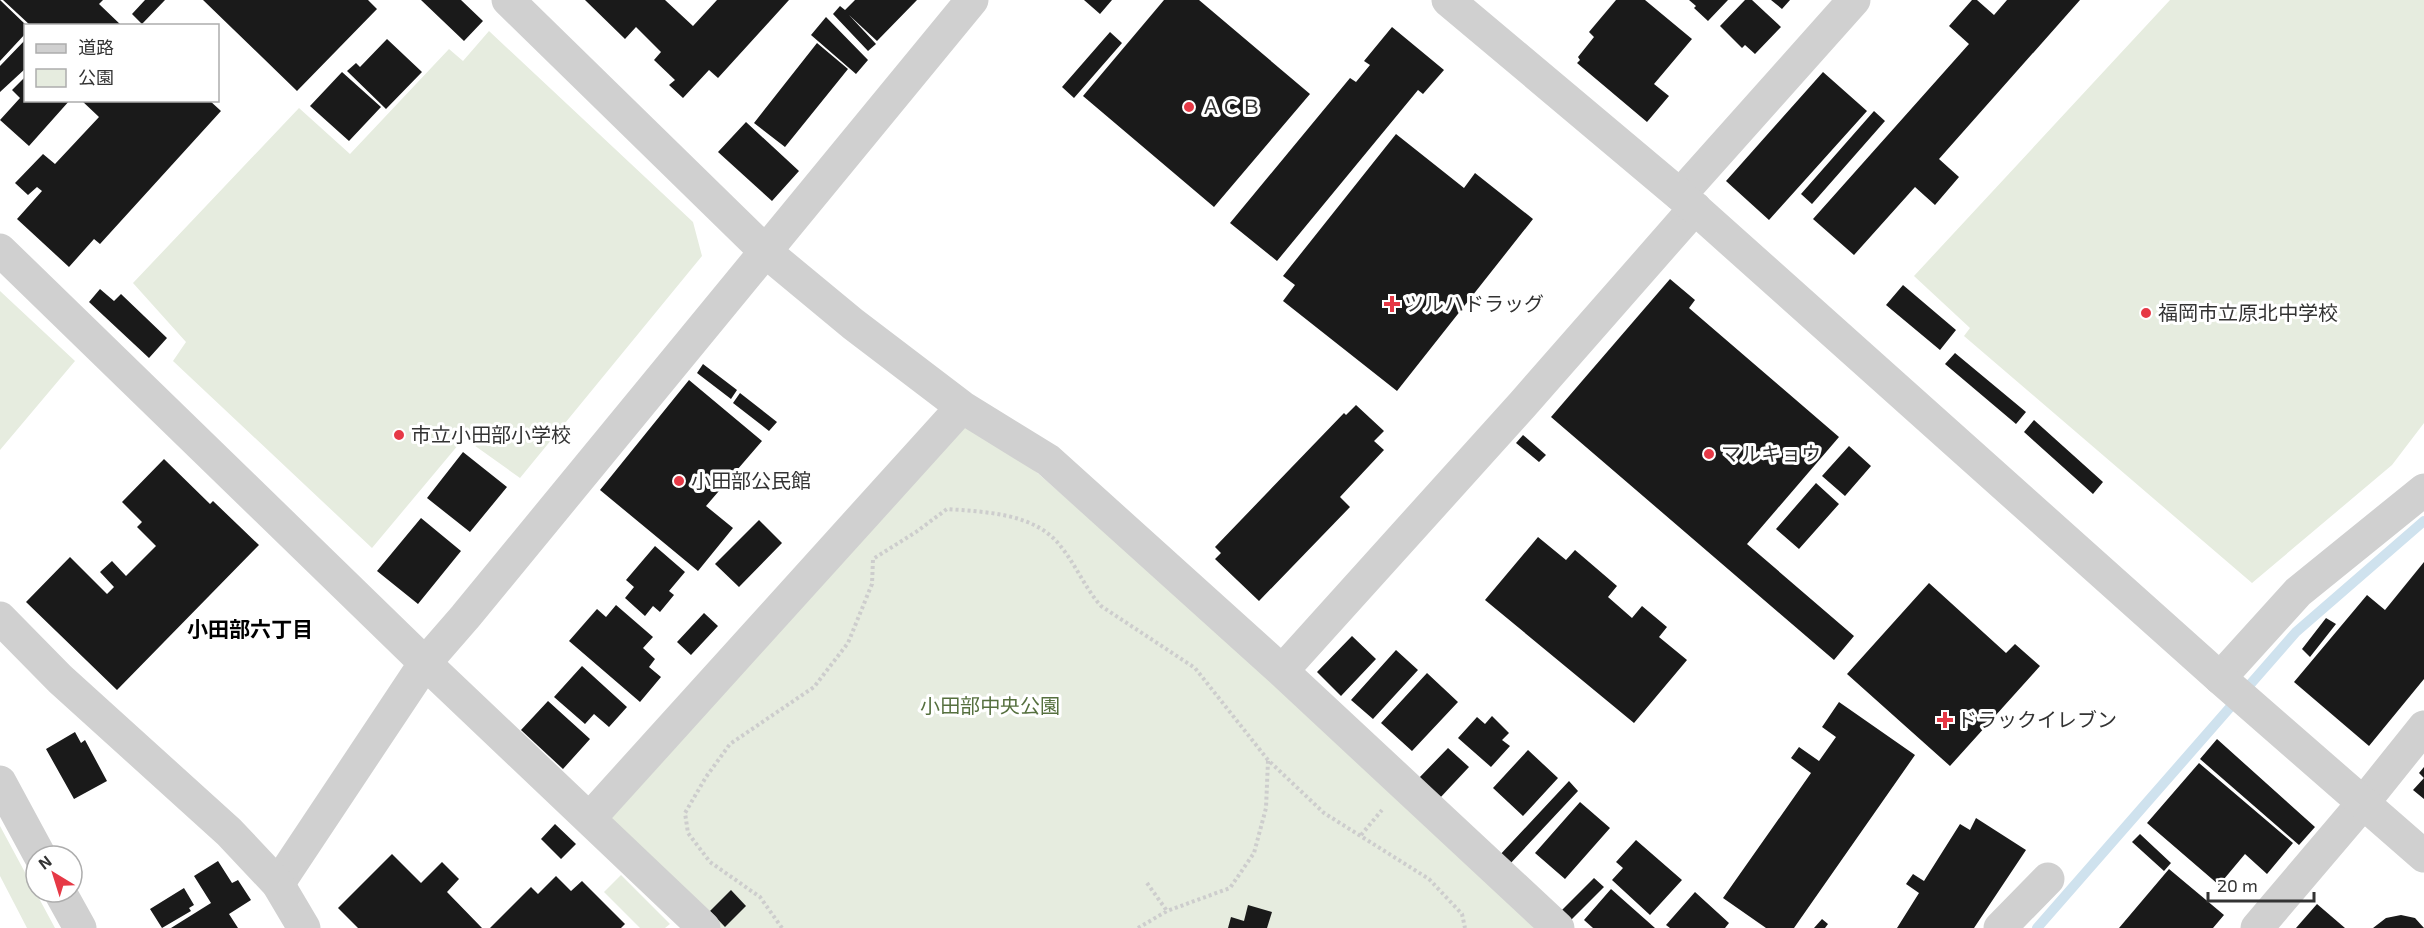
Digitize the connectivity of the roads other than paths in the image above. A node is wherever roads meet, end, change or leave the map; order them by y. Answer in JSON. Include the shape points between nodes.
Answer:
{"nodes":[{"id":1,"x":508,"y":0,"type":"edge"},
{"id":2,"x":972,"y":0,"type":"edge"},
{"id":3,"x":1448,"y":0,"type":"edge"},
{"id":4,"x":1854,"y":0,"type":"edge"},
{"id":5,"x":1687,"y":201,"type":"junction"},
{"id":6,"x":0,"y":250,"type":"edge"},
{"id":7,"x":766,"y":252,"type":"junction"},
{"id":8,"x":962,"y":406,"type":"junction"},
{"id":9,"x":2424,"y":490,"type":"edge"},
{"id":10,"x":0,"y":618,"type":"edge"},
{"id":11,"x":425,"y":663,"type":"junction"},
{"id":12,"x":1282,"y":671,"type":"junction"},
{"id":13,"x":2220,"y":678,"type":"junction"},
{"id":14,"x":2424,"y":727,"type":"edge"},
{"id":15,"x":0,"y":783,"type":"edge"},
{"id":16,"x":2364,"y":802,"type":"junction"},
{"id":17,"x":590,"y":818,"type":"junction"},
{"id":18,"x":33,"y":844,"type":"edge"},
{"id":19,"x":2424,"y":856,"type":"edge"},
{"id":20,"x":2048,"y":879,"type":"dead end"},
{"id":21,"x":278,"y":884,"type":"junction"},
{"id":22,"x":67,"y":904,"type":"edge"},
{"id":23,"x":80,"y":928,"type":"edge"},
{"id":24,"x":304,"y":928,"type":"edge"},
{"id":25,"x":704,"y":928,"type":"edge"},
{"id":26,"x":1558,"y":928,"type":"edge"},
{"id":27,"x":2000,"y":928,"type":"edge"},
{"id":28,"x":2257,"y":928,"type":"edge"}],
"edges":[{"from":1,"to":7,"type":"street"},
{"from":2,"to":7,"type":"street"},
{"from":3,"to":5,"type":"street"},
{"from":4,"to":5,"type":"street"},
{"from":5,"to":12,"type":"street","via":[[1523,404]]},
{"from":5,"to":13,"type":"street"},
{"from":6,"to":11,"type":"street"},
{"from":7,"to":8,"type":"street"},
{"from":7,"to":11,"type":"street"},
{"from":8,"to":12,"type":"street","via":[[1048,460]]},
{"from":8,"to":17,"type":"street"},
{"from":9,"to":13,"type":"street","via":[[2298,592]]},
{"from":10,"to":21,"type":"street","via":[[60,679],[229,832]]},
{"from":11,"to":17,"type":"street"},
{"from":11,"to":21,"type":"street"},
{"from":12,"to":26,"type":"street"},
{"from":13,"to":16,"type":"street"},
{"from":14,"to":16,"type":"street"},
{"from":15,"to":18,"type":"street"},
{"from":16,"to":19,"type":"street"},
{"from":16,"to":28,"type":"street"},
{"from":17,"to":25,"type":"street"},
{"from":20,"to":27,"type":"street"},
{"from":21,"to":24,"type":"street"},
{"from":22,"to":23,"type":"street"}]}
